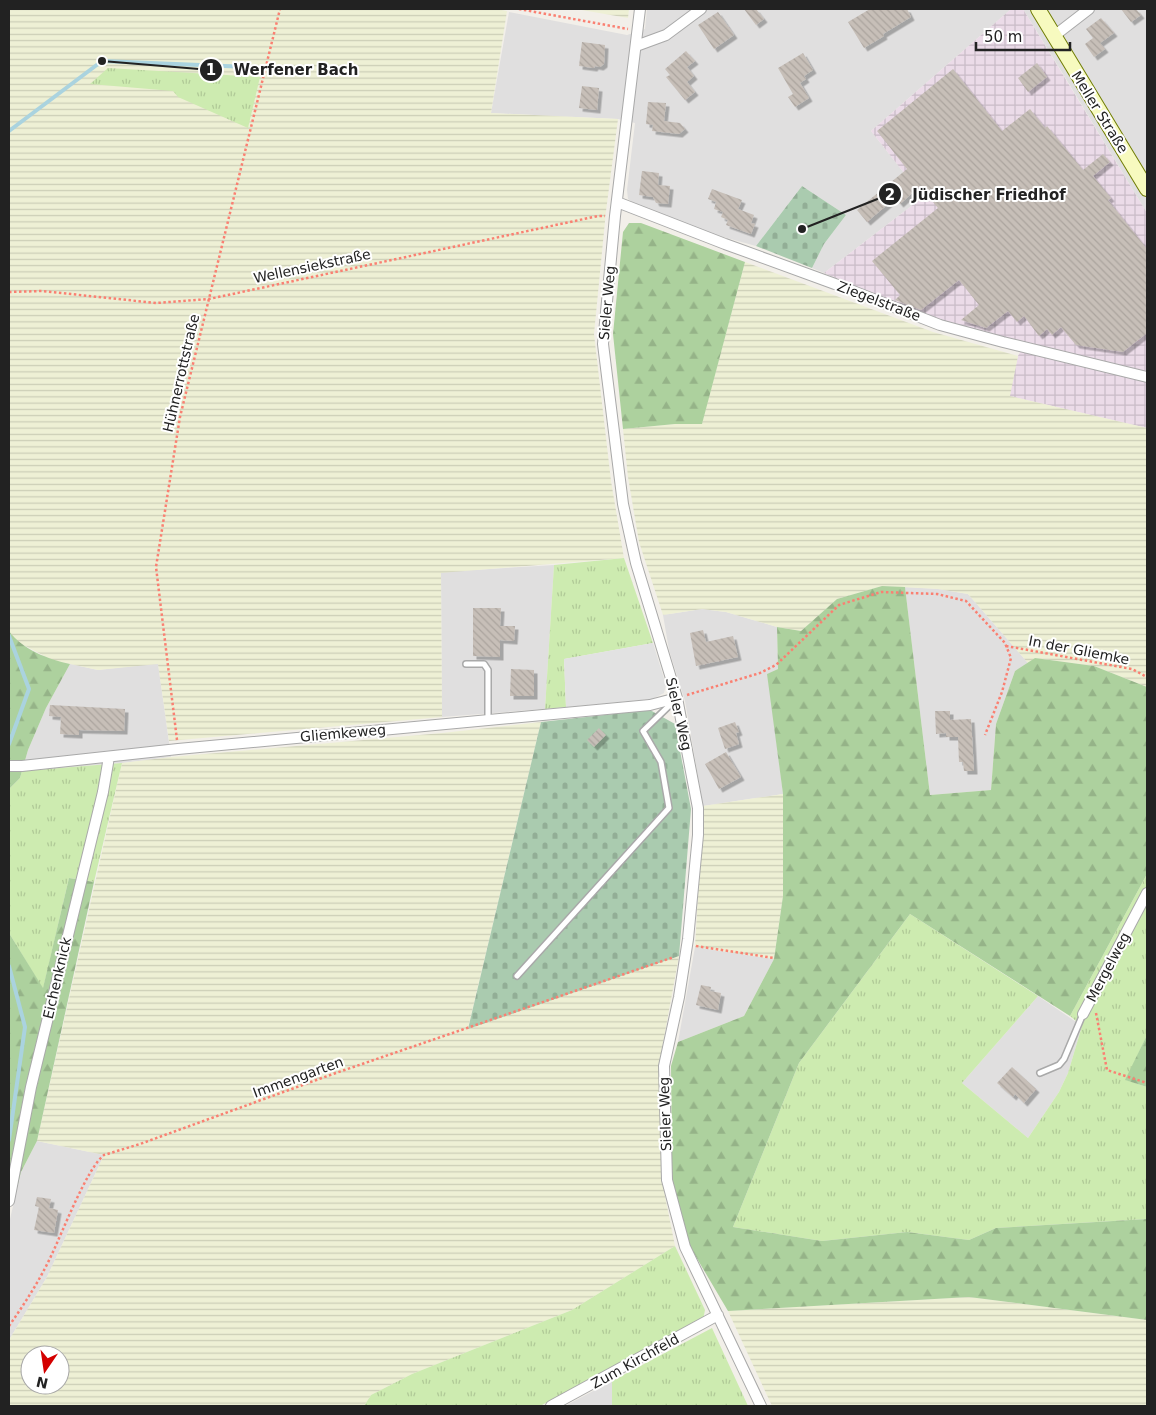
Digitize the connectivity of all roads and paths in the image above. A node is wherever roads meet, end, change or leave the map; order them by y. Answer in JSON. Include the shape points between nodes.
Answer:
{"nodes":[{"id":1,"x":280,"y":9,"type":"edge"},
{"id":2,"x":519,"y":9,"type":"edge"},
{"id":3,"x":640,"y":9,"type":"edge"},
{"id":4,"x":701,"y":9,"type":"edge"},
{"id":5,"x":1038,"y":9,"type":"edge"},
{"id":6,"x":1089,"y":9,"type":"edge"},
{"id":7,"x":637,"y":31,"type":"junction"},
{"id":8,"x":1054,"y":36,"type":"junction"},
{"id":9,"x":636,"y":46,"type":"junction"},
{"id":10,"x":1147,"y":188,"type":"edge"},
{"id":11,"x":617,"y":202,"type":"junction"},
{"id":12,"x":615,"y":216,"type":"junction"},
{"id":13,"x":9,"y":292,"type":"edge"},
{"id":14,"x":209,"y":299,"type":"junction"},
{"id":15,"x":1147,"y":377,"type":"edge"},
{"id":16,"x":1006,"y":646,"type":"junction"},
{"id":17,"x":466,"y":664,"type":"dead end"},
{"id":18,"x":1147,"y":677,"type":"edge"},
{"id":19,"x":677,"y":698,"type":"junction"},
{"id":20,"x":488,"y":720,"type":"junction"},
{"id":21,"x":984,"y":735,"type":"dead end"},
{"id":22,"x":178,"y":749,"type":"junction"},
{"id":23,"x":109,"y":756,"type":"junction"},
{"id":24,"x":9,"y":766,"type":"edge"},
{"id":25,"x":1147,"y":893,"type":"edge"},
{"id":26,"x":686,"y":949,"type":"junction"},
{"id":27,"x":774,"y":958,"type":"dead end"},
{"id":28,"x":517,"y":976,"type":"dead end"},
{"id":29,"x":1093,"y":997,"type":"junction"},
{"id":30,"x":1084,"y":1014,"type":"joint"},
{"id":31,"x":1040,"y":1073,"type":"dead end"},
{"id":32,"x":1147,"y":1083,"type":"edge"},
{"id":33,"x":9,"y":1201,"type":"edge"},
{"id":34,"x":718,"y":1316,"type":"junction"},
{"id":35,"x":9,"y":1326,"type":"edge"},
{"id":36,"x":551,"y":1406,"type":"edge"},
{"id":37,"x":761,"y":1406,"type":"edge"}],
"edges":[{"from":1,"to":14,"type":"path","name":"Hühnerrottstraße"},
{"from":2,"to":7,"type":"path"},
{"from":3,"to":7,"type":"street","name":"Sieler Weg"},
{"from":4,"to":9,"type":"street","via":[[666,35]]},
{"from":5,"to":8,"type":"main road","name":"Meller Straße"},
{"from":6,"to":8,"type":"street"},
{"from":7,"to":9,"type":"street","name":"Sieler Weg"},
{"from":8,"to":10,"type":"main road","name":"Meller Straße"},
{"from":9,"to":11,"type":"street","name":"Sieler Weg"},
{"from":11,"to":12,"type":"street","name":"Sieler Weg"},
{"from":11,"to":15,"type":"street","name":"Ziegelstraße","via":[[940,325]]},
{"from":12,"to":14,"type":"path","name":"Wellensiekstraße","via":[[598,216]]},
{"from":12,"to":19,"type":"street","name":"Sieler Weg","via":[[603,344],[623,504],[636,563]]},
{"from":13,"to":14,"type":"path","name":"Wellensiekstraße","via":[[42,291],[156,303]]},
{"from":14,"to":22,"type":"path","name":"Hühnerrottstraße","via":[[180,417],[156,567]]},
{"from":16,"to":18,"type":"path","name":"In der Gliemke","via":[[1132,669]]},
{"from":16,"to":19,"type":"path","via":[[966,601],[937,594],[881,592],[839,605],[768,669]]},
{"from":16,"to":21,"type":"path","name":"In der Gliemke","via":[[1011,658],[1002,692]]},
{"from":17,"to":20,"type":"lane","via":[[484,664],[488,670]]},
{"from":19,"to":20,"type":"street","name":"Gliemkeweg","via":[[650,706]]},
{"from":19,"to":26,"type":"street","name":"Sieler Weg","via":[[698,808]]},
{"from":19,"to":28,"type":"lane","via":[[642,731],[661,762],[669,808]]},
{"from":20,"to":22,"type":"street","name":"Gliemkeweg"},
{"from":22,"to":23,"type":"street","name":"Gliemkeweg"},
{"from":23,"to":24,"type":"street","name":"Gliemkeweg"},
{"from":23,"to":33,"type":"street","name":"Eichenknick","via":[[31,1087]]},
{"from":25,"to":29,"type":"street","name":"Mergelweg"},
{"from":26,"to":27,"type":"path"},
{"from":26,"to":34,"type":"street","name":"Sieler Weg","via":[[664,1066],[667,1180],[685,1247]]},
{"from":26,"to":35,"type":"path","name":"Immengarten","via":[[104,1155],[87,1181],[34,1290]]},
{"from":29,"to":30,"type":"street","name":"Mergelweg"},
{"from":29,"to":32,"type":"path","via":[[1107,1070]]},
{"from":30,"to":31,"type":"lane","via":[[1064,1059],[1059,1065]]},
{"from":34,"to":36,"type":"street","name":"Zum Kirchfeld"},
{"from":34,"to":37,"type":"street","name":"Sieler Weg"}]}
